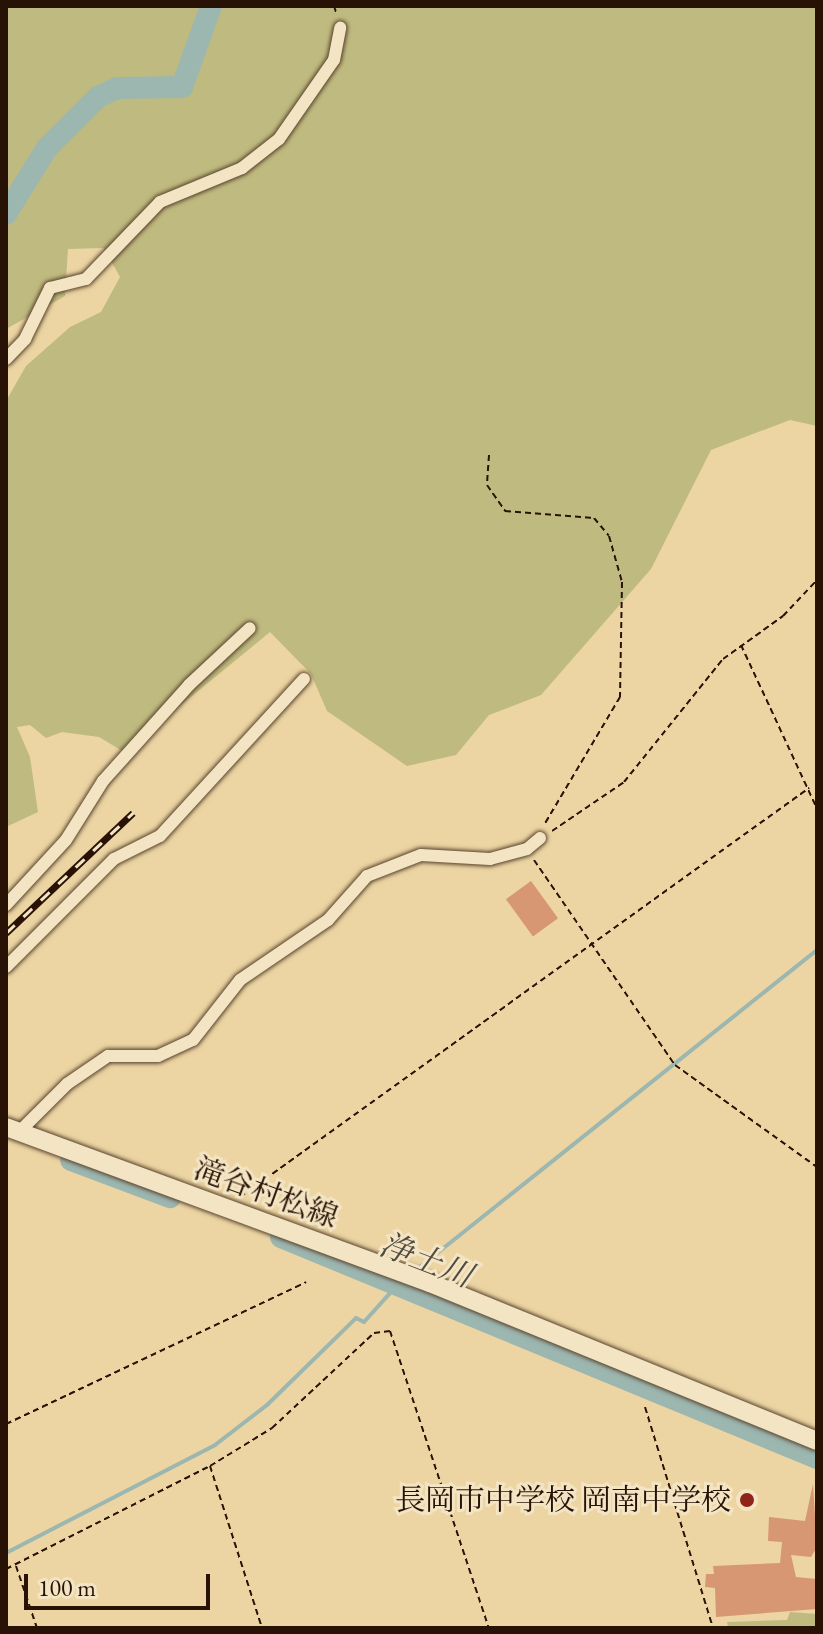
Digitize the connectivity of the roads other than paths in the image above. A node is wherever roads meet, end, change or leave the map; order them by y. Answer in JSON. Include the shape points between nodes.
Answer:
{"nodes":[{"id":1,"x":340,"y":28,"type":"dead end"},
{"id":2,"x":6,"y":359,"type":"edge"},
{"id":3,"x":250,"y":628,"type":"dead end"},
{"id":4,"x":304,"y":679,"type":"dead end"},
{"id":5,"x":540,"y":838,"type":"road end"},
{"id":6,"x":7,"y":903,"type":"edge"},
{"id":7,"x":6,"y":967,"type":"edge"},
{"id":8,"x":13,"y":1130,"type":"edge"},
{"id":9,"x":817,"y":1441,"type":"edge"}],
"edges":[{"from":1,"to":2,"type":"street","via":[[334,60],[279,139],[242,168],[139,217],[86,279],[50,288],[25,339]]},
{"from":3,"to":6,"type":"street","via":[[189,685],[103,781],[66,840]]},
{"from":4,"to":7,"type":"street","via":[[160,836],[114,859]]},
{"from":5,"to":8,"type":"street","via":[[527,849],[490,859],[421,855],[367,876],[328,920],[240,980],[193,1040],[158,1056],[108,1056]]},
{"from":8,"to":9,"type":"main road","name":"滝谷村松線","via":[[417,1278]]}]}
